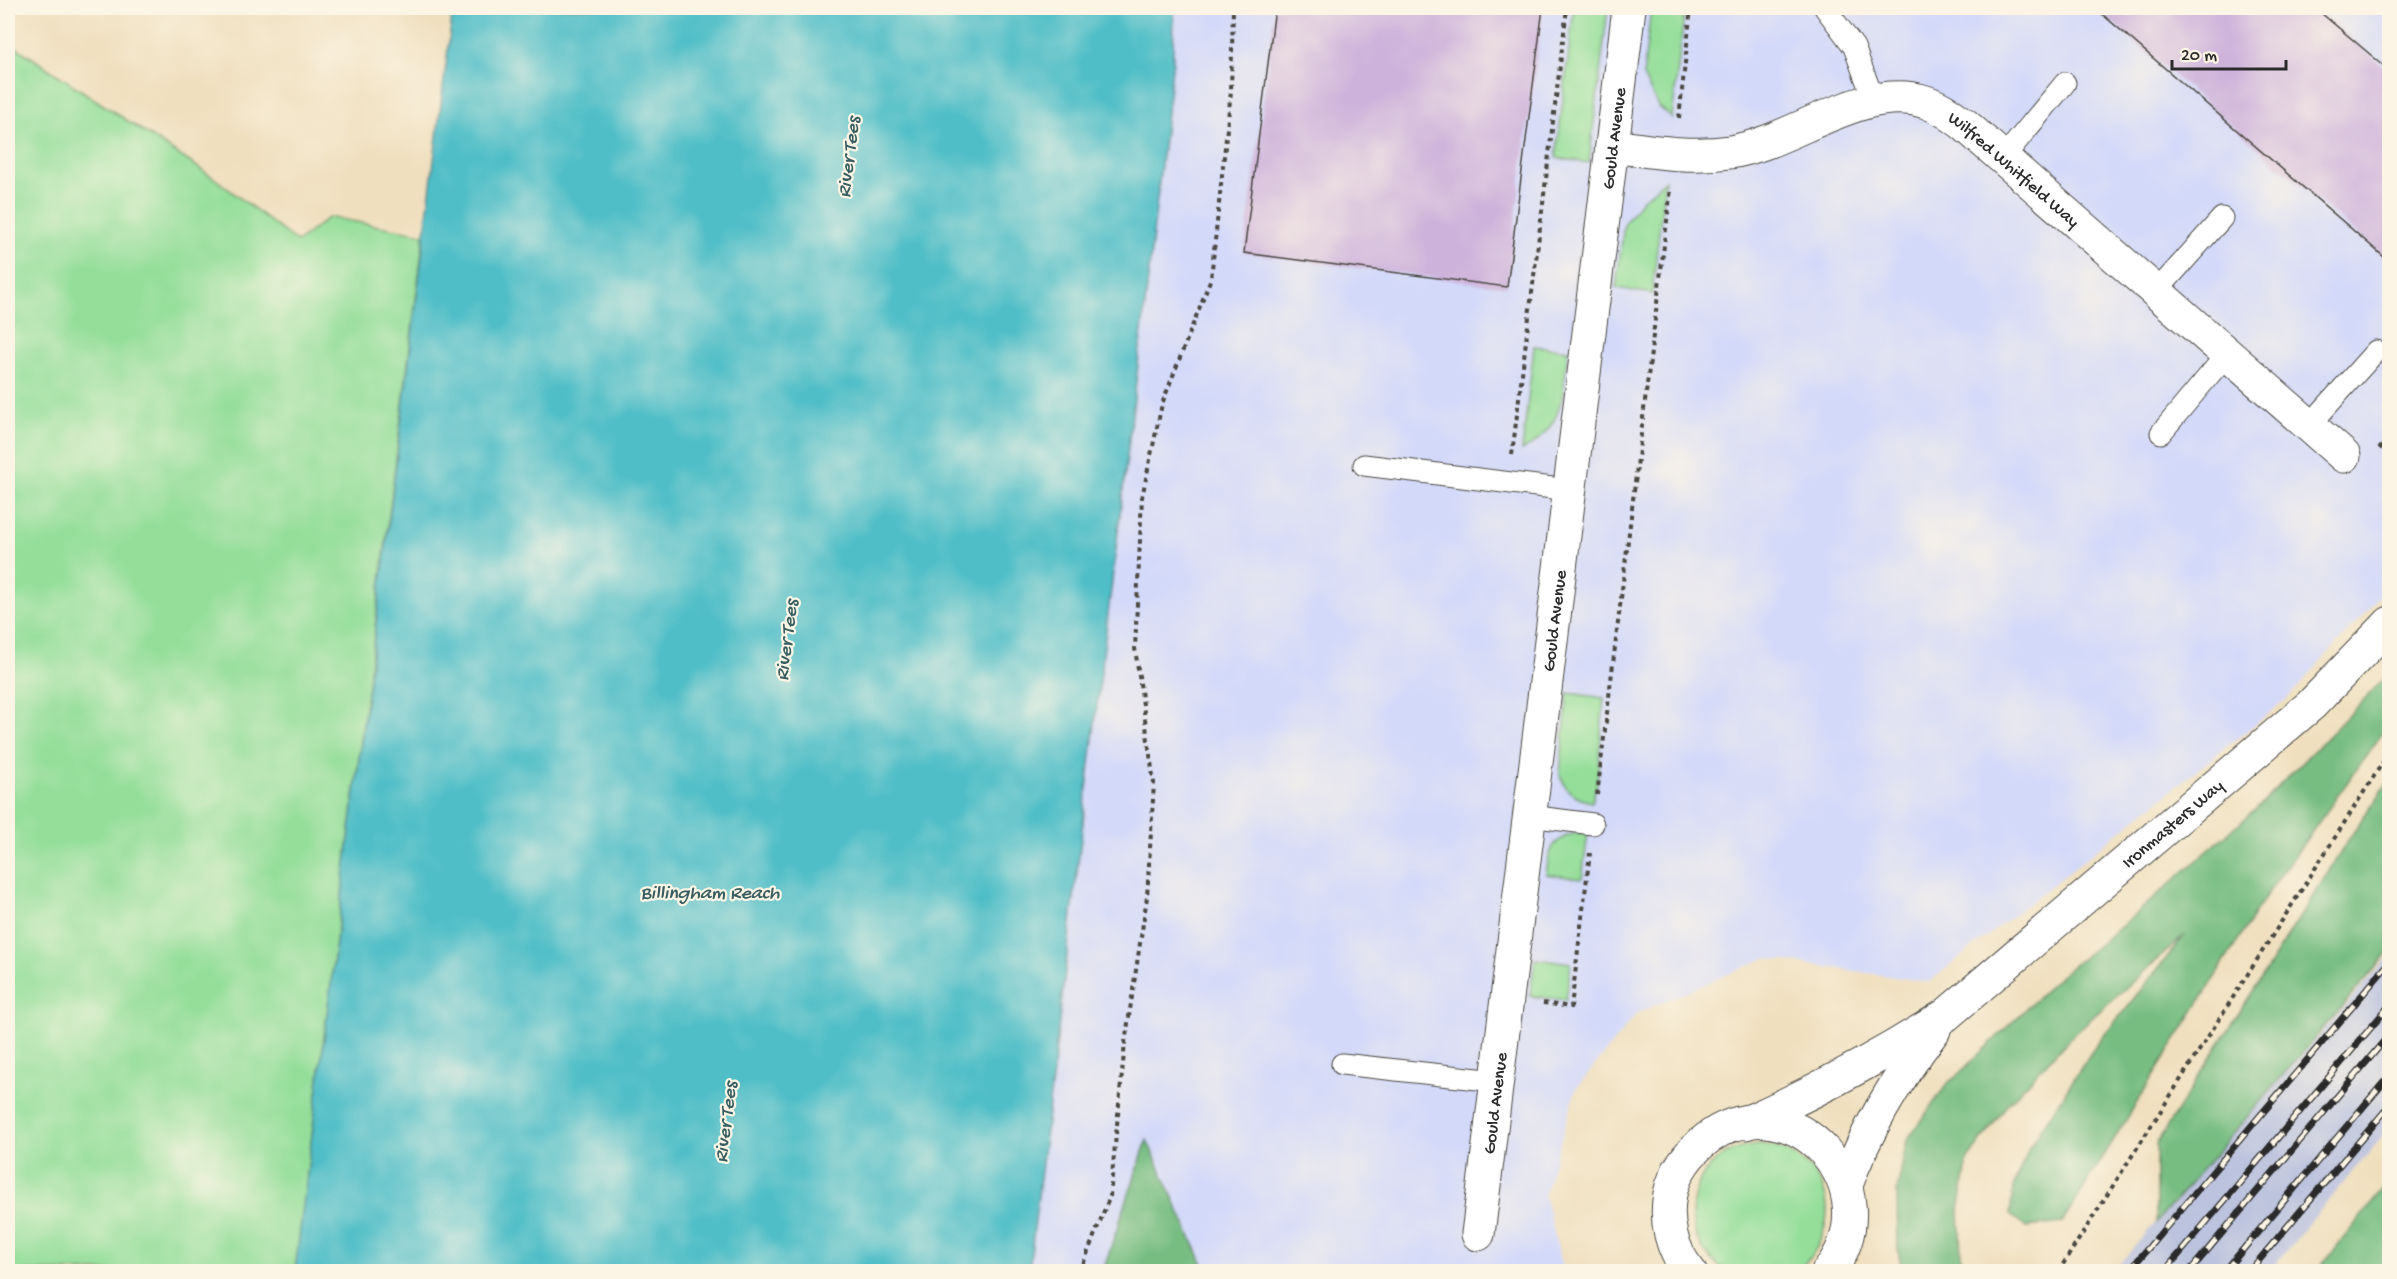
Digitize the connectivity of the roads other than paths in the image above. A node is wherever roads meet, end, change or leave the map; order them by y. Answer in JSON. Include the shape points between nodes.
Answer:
{"nodes":[{"id":1,"x":1629,"y":8,"type":"edge"},
{"id":2,"x":1825,"y":8,"type":"edge"},
{"id":3,"x":2065,"y":83,"type":"dead end"},
{"id":4,"x":1874,"y":101,"type":"junction"},
{"id":5,"x":1612,"y":146,"type":"junction"},
{"id":6,"x":2003,"y":158,"type":"junction"},
{"id":7,"x":2222,"y":218,"type":"dead end"},
{"id":8,"x":2156,"y":292,"type":"junction"},
{"id":9,"x":2376,"y":351,"type":"dead end"},
{"id":10,"x":2227,"y":354,"type":"junction"},
{"id":11,"x":2309,"y":426,"type":"junction"},
{"id":12,"x":2161,"y":433,"type":"dead end"},
{"id":13,"x":2344,"y":456,"type":"dead end"},
{"id":14,"x":1364,"y":465,"type":"dead end"},
{"id":15,"x":1569,"y":490,"type":"junction"},
{"id":16,"x":2390,"y":623,"type":"edge"},
{"id":17,"x":1529,"y":816,"type":"junction"},
{"id":18,"x":1593,"y":824,"type":"road end"},
{"id":19,"x":1946,"y":1015,"type":"junction"},
{"id":20,"x":1342,"y":1064,"type":"dead end"},
{"id":21,"x":1496,"y":1081,"type":"junction"},
{"id":22,"x":1746,"y":1123,"type":"junction"},
{"id":23,"x":1846,"y":1185,"type":"junction"},
{"id":24,"x":1478,"y":1234,"type":"dead end"},
{"id":25,"x":1838,"y":1265,"type":"edge"},
{"id":26,"x":1690,"y":1272,"type":"edge"}],
"edges":[{"from":1,"to":5,"type":"street","name":"Gould Avenue"},
{"from":2,"to":4,"type":"lane","via":[[1854,47]]},
{"from":3,"to":6,"type":"lane"},
{"from":4,"to":5,"type":"street","name":"Wilfred Whitfield Way","via":[[1763,144],[1731,152],[1675,154]]},
{"from":4,"to":6,"type":"street","name":"Wilfred Whitfield Way","via":[[1890,98],[1925,102],[1947,112]]},
{"from":5,"to":15,"type":"street","name":"Gould Avenue"},
{"from":6,"to":8,"type":"street","name":"Wilfred Whitfield Way"},
{"from":7,"to":8,"type":"lane"},
{"from":8,"to":10,"type":"street","name":"Wilfred Whitfield Way"},
{"from":9,"to":11,"type":"lane"},
{"from":10,"to":11,"type":"street","name":"Wilfred Whitfield Way"},
{"from":10,"to":12,"type":"lane"},
{"from":11,"to":13,"type":"street","name":"Wilfred Whitfield Way"},
{"from":14,"to":15,"type":"lane"},
{"from":15,"to":17,"type":"street","name":"Gould Avenue"},
{"from":16,"to":19,"type":"street","name":"Ironmasters Way","via":[[2311,705]]},
{"from":17,"to":18,"type":"lane"},
{"from":17,"to":21,"type":"street","name":"Gould Avenue"},
{"from":19,"to":22,"type":"street","name":"Ironmasters Way","via":[[1889,1052]]},
{"from":19,"to":23,"type":"street","name":"Ironmasters Way","via":[[1913,1057],[1859,1150]]},
{"from":20,"to":21,"type":"lane"},
{"from":21,"to":24,"type":"street","name":"Gould Avenue"},
{"from":22,"to":23,"type":"street","name":"Ironmasters Way","via":[[1780,1124],[1811,1138],[1832,1159]]},
{"from":22,"to":26,"type":"street","name":"Ironmasters Way","via":[[1722,1130],[1700,1144],[1688,1156],[1672,1186],[1671,1236]]},
{"from":23,"to":25,"type":"street","name":"Ironmasters Way","via":[[1850,1225]]}]}
